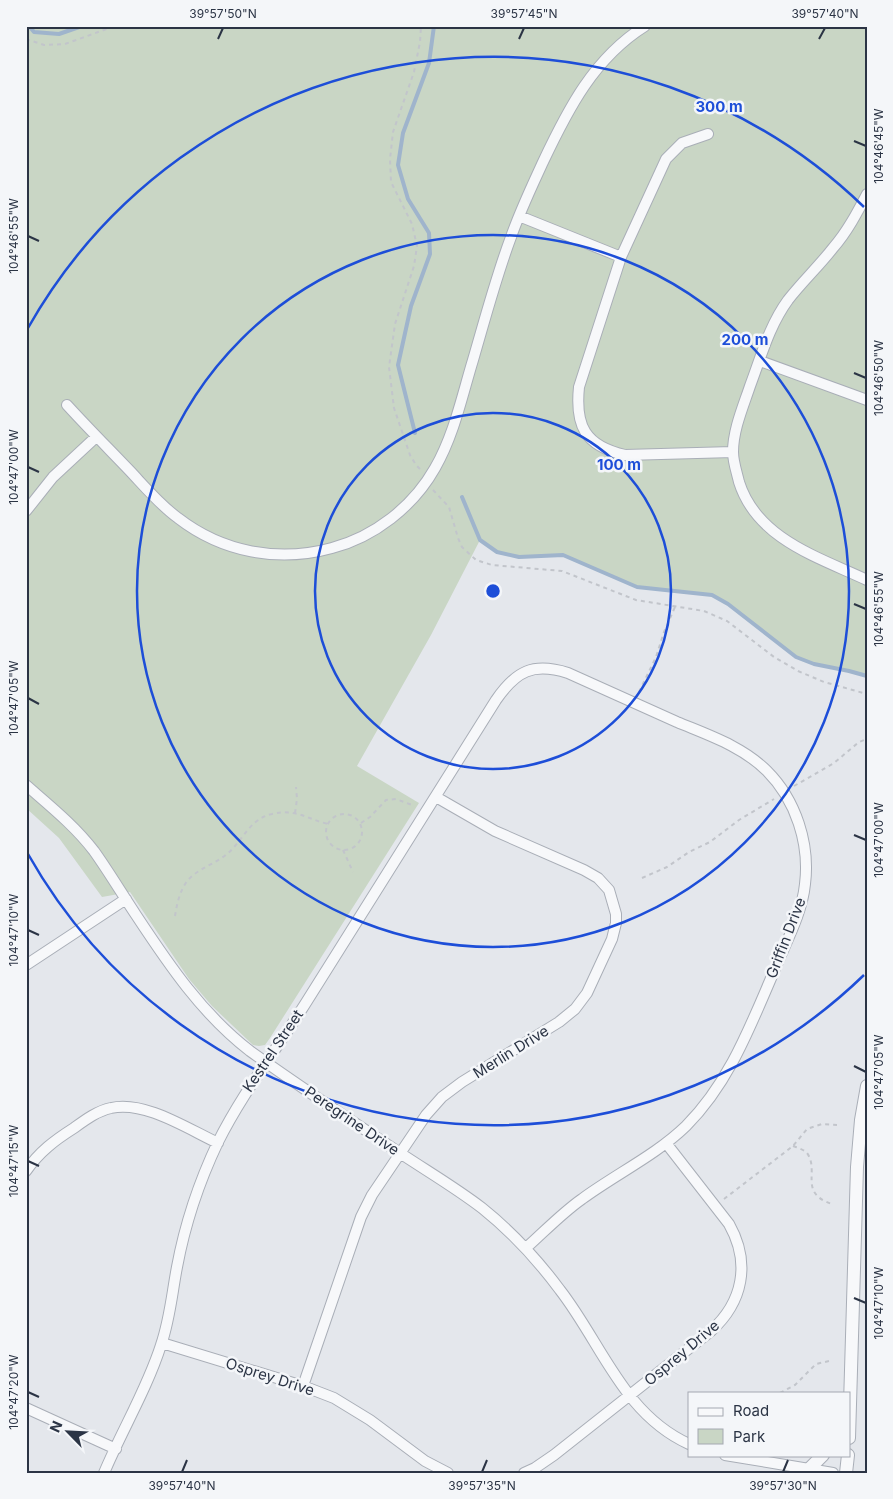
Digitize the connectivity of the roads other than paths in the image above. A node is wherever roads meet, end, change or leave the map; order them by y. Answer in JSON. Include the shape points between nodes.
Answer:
{"nodes":[{"id":1,"x":645,"y":26,"type":"edge"},
{"id":2,"x":708,"y":134,"type":"dead end"},
{"id":3,"x":867,"y":194,"type":"edge"},
{"id":4,"x":519,"y":216,"type":"junction"},
{"id":5,"x":621,"y":257,"type":"junction"},
{"id":6,"x":760,"y":361,"type":"junction"},
{"id":7,"x":867,"y":400,"type":"edge"},
{"id":8,"x":67,"y":406,"type":"dead end"},
{"id":9,"x":96,"y":437,"type":"junction"},
{"id":10,"x":733,"y":452,"type":"junction"},
{"id":11,"x":26,"y":511,"type":"edge"},
{"id":12,"x":867,"y":580,"type":"edge"},
{"id":13,"x":525,"y":671,"type":"joint"},
{"id":14,"x":26,"y":785,"type":"edge"},
{"id":15,"x":436,"y":796,"type":"junction"},
{"id":16,"x":126,"y":899,"type":"junction"},
{"id":17,"x":26,"y":966,"type":"edge"},
{"id":18,"x":265,"y":1062,"type":"junction"},
{"id":19,"x":867,"y":1086,"type":"edge"},
{"id":20,"x":666,"y":1143,"type":"junction"},
{"id":21,"x":218,"y":1144,"type":"junction"},
{"id":22,"x":401,"y":1154,"type":"junction"},
{"id":23,"x":26,"y":1171,"type":"edge"},
{"id":24,"x":526,"y":1248,"type":"junction"},
{"id":25,"x":162,"y":1343,"type":"junction"},
{"id":26,"x":303,"y":1386,"type":"junction"},
{"id":27,"x":629,"y":1396,"type":"junction"},
{"id":28,"x":26,"y":1408,"type":"edge"},
{"id":29,"x":850,"y":1421,"type":"edge"},
{"id":30,"x":688,"y":1443,"type":"edge"},
{"id":31,"x":116,"y":1449,"type":"junction"},
{"id":32,"x":731,"y":1456,"type":"edge"},
{"id":33,"x":822,"y":1456,"type":"edge"},
{"id":34,"x":848,"y":1456,"type":"edge"},
{"id":35,"x":808,"y":1470,"type":"junction"},
{"id":36,"x":104,"y":1473,"type":"edge"},
{"id":37,"x":448,"y":1473,"type":"edge"},
{"id":38,"x":524,"y":1473,"type":"edge"},
{"id":39,"x":833,"y":1473,"type":"edge"},
{"id":40,"x":846,"y":1473,"type":"edge"}],
"edges":[{"from":1,"to":4,"type":"street","via":[[610,54],[582,86],[561,123]]},
{"from":2,"to":5,"type":"street","via":[[682,143],[666,159]]},
{"from":3,"to":6,"type":"street","via":[[834,247],[778,316]]},
{"from":4,"to":5,"type":"street"},
{"from":4,"to":9,"type":"street","via":[[442,454],[428,480],[407,505],[368,534],[337,547],[306,554],[262,554],[231,546],[203,535],[177,517]]},
{"from":5,"to":10,"type":"street","via":[[579,387],[577,402],[584,430],[600,448],[625,455]]},
{"from":6,"to":7,"type":"street"},
{"from":6,"to":10,"type":"street","via":[[739,419]]},
{"from":8,"to":9,"type":"street"},
{"from":9,"to":11,"type":"street","via":[[53,477]]},
{"from":10,"to":12,"type":"street","via":[[742,492],[765,524],[796,547]]},
{"from":13,"to":15,"type":"street","name":"Kestrel Street","via":[[502,691]]},
{"from":13,"to":20,"type":"street","name":"Griffin Drive","via":[[543,668],[568,674],[739,749],[777,782],[801,831],[806,858],[802,899],[748,1032],[711,1097]]},
{"from":14,"to":16,"type":"street","name":"Peregrine Drive","via":[[87,842]]},
{"from":15,"to":18,"type":"street","name":"Kestrel Street"},
{"from":15,"to":22,"type":"street","name":"Merlin Drive","via":[[485,827],[598,878],[609,890],[616,923],[593,982],[575,1009],[452,1089],[430,1111]]},
{"from":16,"to":17,"type":"street"},
{"from":16,"to":18,"type":"street","name":"Peregrine Drive","via":[[195,998],[231,1036]]},
{"from":18,"to":21,"type":"street","name":"Kestrel Street"},
{"from":18,"to":22,"type":"street","name":"Peregrine Drive"},
{"from":19,"to":29,"type":"street","via":[[856,1168]]},
{"from":20,"to":24,"type":"street","name":"Griffin Drive","via":[[572,1206]]},
{"from":20,"to":27,"type":"street","name":"Osprey Drive","via":[[730,1224],[742,1262],[740,1284],[720,1323]]},
{"from":21,"to":23,"type":"street","via":[[144,1109],[129,1106],[110,1108],[94,1114],[55,1140]]},
{"from":21,"to":25,"type":"street","name":"Kestrel Street","via":[[185,1231]]},
{"from":22,"to":24,"type":"street","name":"Peregrine Drive","via":[[476,1204]]},
{"from":22,"to":26,"type":"street","name":"Merlin Drive","via":[[372,1195],[361,1217]]},
{"from":24,"to":27,"type":"street","name":"Peregrine Drive","via":[[572,1306]]},
{"from":25,"to":26,"type":"street","name":"Osprey Drive"},
{"from":25,"to":31,"type":"street","name":"Kestrel Street"},
{"from":26,"to":37,"type":"street","name":"Osprey Drive","via":[[347,1405],[425,1461]]},
{"from":27,"to":30,"type":"street","name":"Peregrine Drive","via":[[658,1425]]},
{"from":27,"to":38,"type":"street","name":"Osprey Drive","via":[[545,1462]]},
{"from":28,"to":31,"type":"street"},
{"from":31,"to":36,"type":"street","name":"Kestrel Street"},
{"from":32,"to":35,"type":"street"},
{"from":33,"to":35,"type":"street"},
{"from":34,"to":40,"type":"street"},
{"from":35,"to":39,"type":"street"}]}
